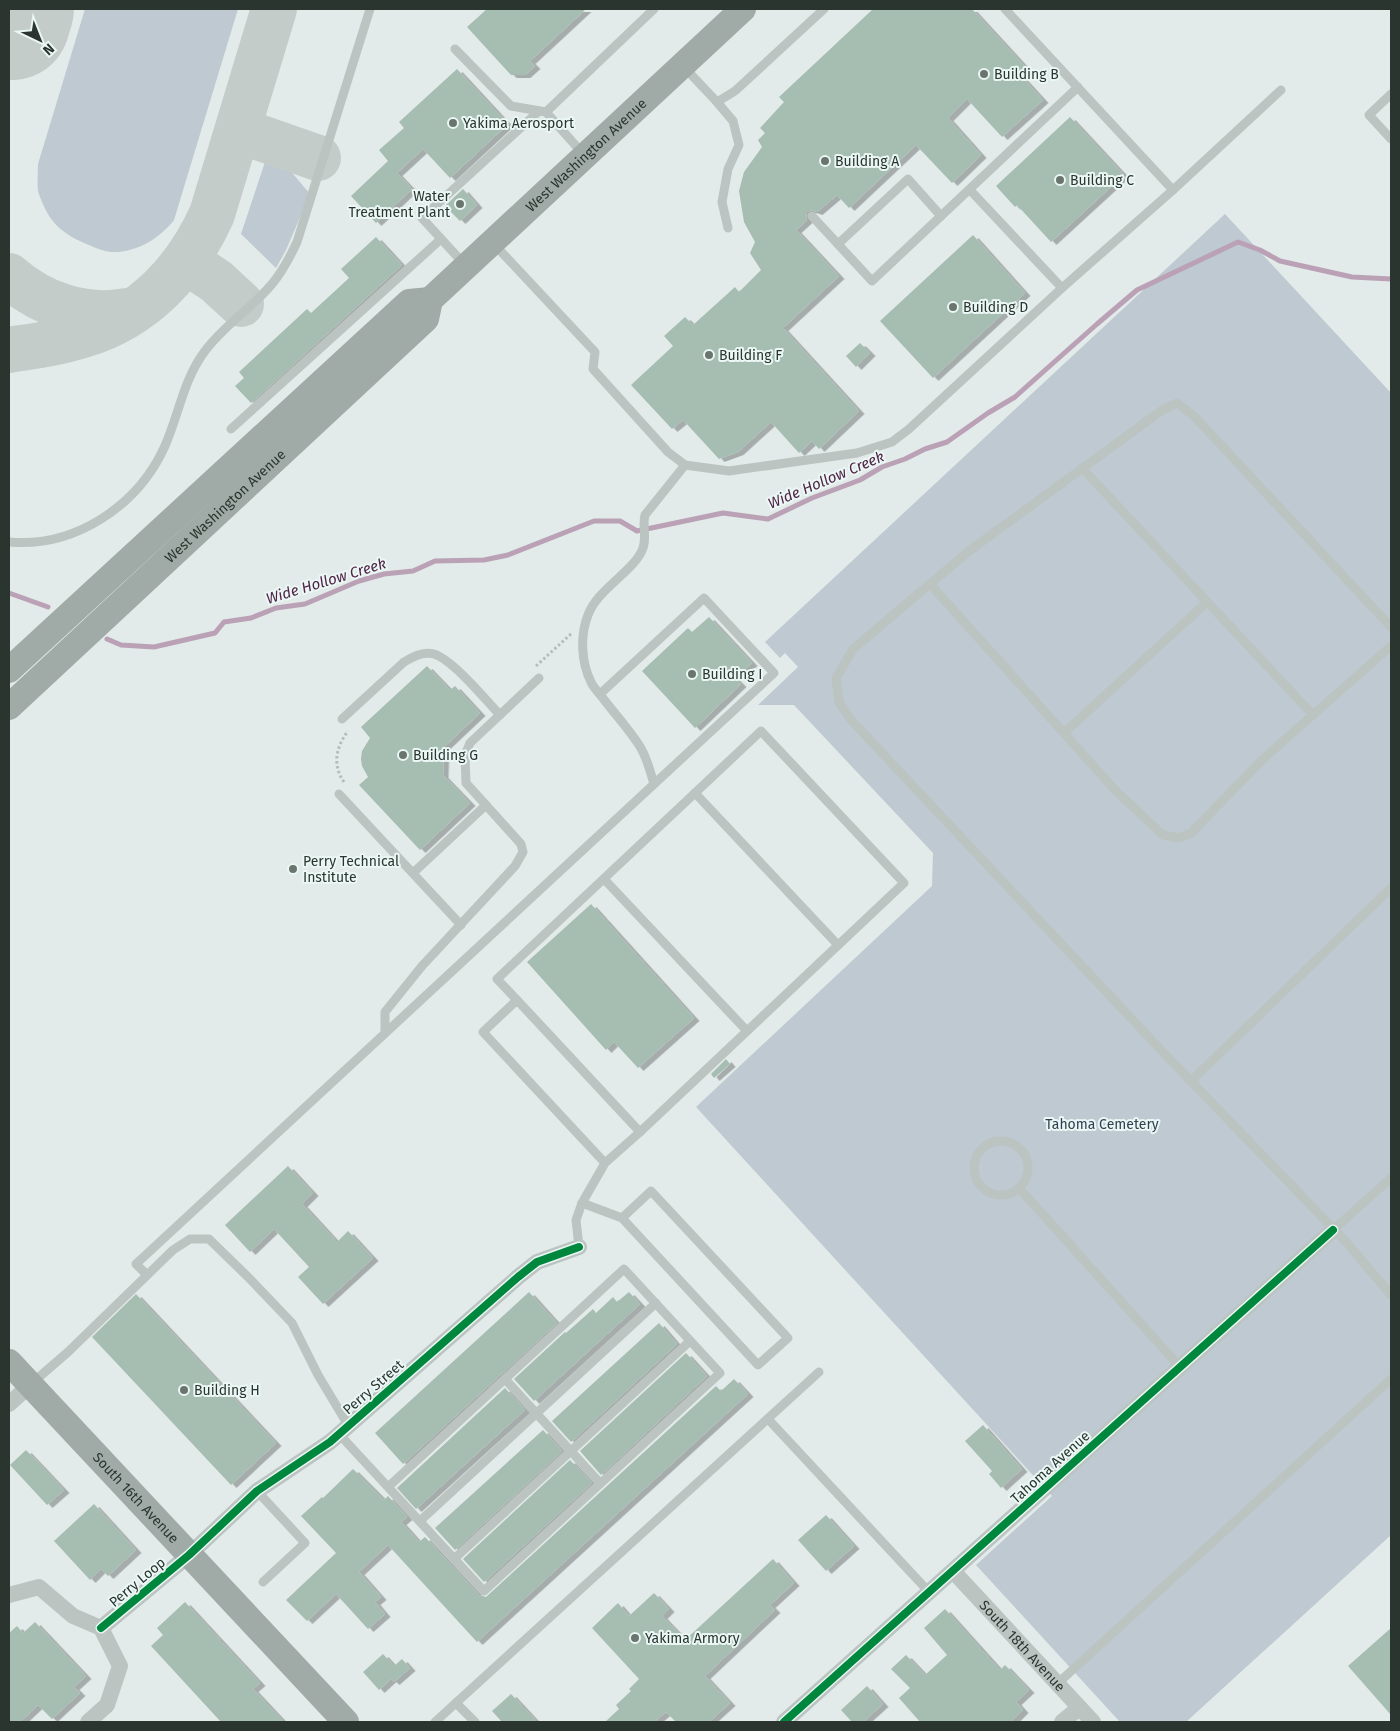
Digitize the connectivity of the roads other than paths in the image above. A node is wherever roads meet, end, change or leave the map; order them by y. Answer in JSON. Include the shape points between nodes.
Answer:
{"nodes":[{"id":1,"x":370,"y":9,"type":"edge"},
{"id":2,"x":654,"y":9,"type":"edge"},
{"id":3,"x":743,"y":9,"type":"edge"},
{"id":4,"x":824,"y":9,"type":"edge"},
{"id":5,"x":1005,"y":9,"type":"edge"},
{"id":6,"x":455,"y":49,"type":"dead end"},
{"id":7,"x":682,"y":65,"type":"junction"},
{"id":8,"x":1078,"y":87,"type":"junction"},
{"id":9,"x":1281,"y":90,"type":"dead end"},
{"id":10,"x":1391,"y":94,"type":"edge"},
{"id":11,"x":717,"y":102,"type":"junction"},
{"id":12,"x":542,"y":112,"type":"junction"},
{"id":13,"x":1391,"y":139,"type":"edge"},
{"id":14,"x":584,"y":155,"type":"junction"},
{"id":15,"x":970,"y":190,"type":"junction"},
{"id":16,"x":1173,"y":190,"type":"junction"},
{"id":17,"x":812,"y":216,"type":"dead end"},
{"id":18,"x":941,"y":216,"type":"junction"},
{"id":19,"x":728,"y":228,"type":"dead end"},
{"id":20,"x":441,"y":239,"type":"junction"},
{"id":21,"x":492,"y":242,"type":"junction"},
{"id":22,"x":838,"y":244,"type":"junction"},
{"id":23,"x":466,"y":266,"type":"junction"},
{"id":24,"x":1062,"y":288,"type":"junction"},
{"id":25,"x":430,"y":300,"type":"junction"},
{"id":26,"x":232,"y":429,"type":"dead end"},
{"id":27,"x":685,"y":465,"type":"junction"},
{"id":28,"x":1083,"y":469,"type":"junction"},
{"id":29,"x":9,"y":542,"type":"edge"},
{"id":30,"x":930,"y":584,"type":"junction"},
{"id":31,"x":1207,"y":602,"type":"junction"},
{"id":32,"x":1391,"y":627,"type":"edge"},
{"id":33,"x":1391,"y":646,"type":"edge"},
{"id":34,"x":9,"y":670,"type":"edge"},
{"id":35,"x":539,"y":678,"type":"dead end"},
{"id":36,"x":600,"y":694,"type":"junction"},
{"id":37,"x":9,"y":707,"type":"edge"},
{"id":38,"x":500,"y":715,"type":"junction"},
{"id":39,"x":1313,"y":715,"type":"junction"},
{"id":40,"x":342,"y":719,"type":"road end"},
{"id":41,"x":1064,"y":733,"type":"junction"},
{"id":42,"x":654,"y":784,"type":"junction"},
{"id":43,"x":695,"y":793,"type":"junction"},
{"id":44,"x":339,"y":794,"type":"road end"},
{"id":45,"x":486,"y":805,"type":"junction"},
{"id":46,"x":413,"y":873,"type":"junction"},
{"id":47,"x":604,"y":879,"type":"junction"},
{"id":48,"x":1391,"y":888,"type":"edge"},
{"id":49,"x":461,"y":925,"type":"junction"},
{"id":50,"x":838,"y":945,"type":"junction"},
{"id":51,"x":517,"y":1000,"type":"junction"},
{"id":52,"x":747,"y":1031,"type":"junction"},
{"id":53,"x":385,"y":1033,"type":"junction"},
{"id":54,"x":1191,"y":1081,"type":"junction"},
{"id":55,"x":640,"y":1132,"type":"junction"},
{"id":56,"x":605,"y":1162,"type":"junction"},
{"id":57,"x":1391,"y":1178,"type":"edge"},
{"id":58,"x":1020,"y":1189,"type":"junction"},
{"id":59,"x":582,"y":1204,"type":"junction"},
{"id":60,"x":622,"y":1218,"type":"junction"},
{"id":61,"x":1333,"y":1230,"type":"junction"},
{"id":62,"x":579,"y":1247,"type":"joint"},
{"id":63,"x":147,"y":1275,"type":"junction"},
{"id":64,"x":1391,"y":1295,"type":"edge"},
{"id":65,"x":656,"y":1303,"type":"junction"},
{"id":66,"x":690,"y":1340,"type":"junction"},
{"id":67,"x":9,"y":1362,"type":"edge"},
{"id":68,"x":1180,"y":1368,"type":"junction"},
{"id":69,"x":819,"y":1372,"type":"dead end"},
{"id":70,"x":505,"y":1379,"type":"junction"},
{"id":71,"x":1391,"y":1379,"type":"edge"},
{"id":72,"x":30,"y":1385,"type":"junction"},
{"id":73,"x":9,"y":1404,"type":"edge"},
{"id":74,"x":536,"y":1414,"type":"junction"},
{"id":75,"x":768,"y":1418,"type":"junction"},
{"id":76,"x":344,"y":1430,"type":"junction"},
{"id":77,"x":571,"y":1451,"type":"junction"},
{"id":78,"x":600,"y":1483,"type":"junction"},
{"id":79,"x":388,"y":1487,"type":"junction"},
{"id":80,"x":257,"y":1491,"type":"junction"},
{"id":81,"x":420,"y":1521,"type":"junction"},
{"id":82,"x":189,"y":1555,"type":"junction"},
{"id":83,"x":454,"y":1559,"type":"junction"},
{"id":84,"x":953,"y":1570,"type":"junction"},
{"id":85,"x":263,"y":1582,"type":"dead end"},
{"id":86,"x":929,"y":1592,"type":"junction"},
{"id":87,"x":9,"y":1595,"type":"edge"},
{"id":88,"x":101,"y":1628,"type":"junction"},
{"id":89,"x":1058,"y":1684,"type":"junction"},
{"id":90,"x":456,"y":1703,"type":"junction"},
{"id":91,"x":1079,"y":1708,"type":"junction"},
{"id":92,"x":88,"y":1722,"type":"edge"},
{"id":93,"x":346,"y":1722,"type":"edge"},
{"id":94,"x":435,"y":1722,"type":"edge"},
{"id":95,"x":475,"y":1722,"type":"edge"},
{"id":96,"x":784,"y":1722,"type":"edge"},
{"id":97,"x":1062,"y":1722,"type":"edge"},
{"id":98,"x":1093,"y":1722,"type":"edge"}],
"edges":[{"from":1,"to":29,"type":"lane","via":[[290,257],[271,285],[218,336],[194,367],[165,446],[146,479],[119,506],[87,527],[51,539]]},
{"from":2,"to":12,"type":"lane"},
{"from":3,"to":7,"type":"main road","name":"West Washington Avenue"},
{"from":4,"to":11,"type":"lane","via":[[735,91]]},
{"from":5,"to":8,"type":"lane"},
{"from":6,"to":12,"type":"lane","via":[[512,106]]},
{"from":7,"to":11,"type":"lane"},
{"from":7,"to":14,"type":"main road","name":"West Washington Avenue"},
{"from":8,"to":15,"type":"lane"},
{"from":8,"to":16,"type":"lane"},
{"from":9,"to":16,"type":"lane"},
{"from":10,"to":13,"type":"lane","via":[[1369,115]]},
{"from":11,"to":19,"type":"lane","via":[[733,121],[739,145],[728,169],[722,202]]},
{"from":12,"to":14,"type":"lane"},
{"from":12,"to":20,"type":"lane","via":[[422,218]]},
{"from":14,"to":21,"type":"main road","name":"West Washington Avenue"},
{"from":15,"to":18,"type":"lane"},
{"from":15,"to":24,"type":"lane"},
{"from":16,"to":24,"type":"lane"},
{"from":17,"to":22,"type":"lane"},
{"from":18,"to":22,"type":"lane","via":[[872,280]]},
{"from":18,"to":22,"type":"lane","via":[[908,179]]},
{"from":20,"to":23,"type":"lane"},
{"from":20,"to":26,"type":"lane"},
{"from":21,"to":23,"type":"main road","name":"West Washington Avenue"},
{"from":21,"to":27,"type":"lane","via":[[596,352],[593,369],[668,452]]},
{"from":23,"to":25,"type":"main road","name":"West Washington Avenue"},
{"from":24,"to":27,"type":"lane","via":[[892,442],[857,453],[729,471]]},
{"from":25,"to":34,"type":"main road","name":"West Washington Avenue","via":[[410,302]]},
{"from":25,"to":37,"type":"main road","name":"West Washington Avenue","via":[[426,319]]},
{"from":27,"to":36,"type":"lane","via":[[645,515],[643,550],[594,602],[588,615],[583,632],[585,663],[591,682]]},
{"from":28,"to":30,"type":"lane","via":[[969,551]]},
{"from":28,"to":31,"type":"lane"},
{"from":28,"to":32,"type":"lane","via":[[1161,411],[1177,403],[1194,416]]},
{"from":30,"to":41,"type":"lane"},
{"from":30,"to":54,"type":"lane","via":[[854,649],[836,678],[839,702],[859,728]]},
{"from":31,"to":39,"type":"lane"},
{"from":31,"to":41,"type":"lane"},
{"from":33,"to":39,"type":"lane"},
{"from":35,"to":38,"type":"lane"},
{"from":36,"to":42,"type":"lane","via":[[639,745]]},
{"from":36,"to":42,"type":"lane","via":[[704,598],[774,673]]},
{"from":38,"to":40,"type":"lane","via":[[445,659],[432,654],[415,656],[404,662]]},
{"from":38,"to":45,"type":"lane","via":[[470,743],[464,755],[466,783]]},
{"from":39,"to":41,"type":"lane","via":[[1263,759],[1191,833],[1179,838],[1163,835],[1114,790]]},
{"from":42,"to":53,"type":"lane"},
{"from":43,"to":47,"type":"lane"},
{"from":43,"to":50,"type":"lane"},
{"from":43,"to":50,"type":"lane","via":[[761,731],[782,753],[904,883]]},
{"from":44,"to":46,"type":"lane"},
{"from":45,"to":46,"type":"lane"},
{"from":45,"to":49,"type":"lane","via":[[522,844],[523,852],[515,866]]},
{"from":46,"to":49,"type":"lane"},
{"from":47,"to":51,"type":"lane","via":[[497,979]]},
{"from":47,"to":52,"type":"lane"},
{"from":48,"to":54,"type":"lane"},
{"from":49,"to":53,"type":"lane","via":[[385,1012]]},
{"from":50,"to":52,"type":"lane"},
{"from":51,"to":55,"type":"lane"},
{"from":51,"to":56,"type":"lane","via":[[483,1032]]},
{"from":52,"to":55,"type":"lane"},
{"from":53,"to":63,"type":"lane","via":[[136,1264]]},
{"from":54,"to":61,"type":"lane"},
{"from":55,"to":56,"type":"lane"},
{"from":56,"to":59,"type":"lane"},
{"from":57,"to":61,"type":"lane"},
{"from":58,"to":58,"type":"lane","via":[[1004,1196],[995,1195],[979,1185],[974,1167],[981,1150],[998,1141],[1006,1141],[1022,1149],[1029,1165],[1026,1182]]},
{"from":58,"to":68,"type":"lane"},
{"from":59,"to":60,"type":"lane"},
{"from":59,"to":62,"type":"lane","via":[[576,1220]]},
{"from":60,"to":60,"type":"lane","via":[[758,1365],[788,1338],[651,1190]]},
{"from":61,"to":64,"type":"lane"},
{"from":61,"to":68,"type":"street","name":"Tahoma Avenue"},
{"from":62,"to":76,"type":"street","name":"Perry Street","via":[[537,1262]]},
{"from":63,"to":72,"type":"lane"},
{"from":63,"to":76,"type":"lane","via":[[190,1239],[209,1239],[292,1324]]},
{"from":65,"to":66,"type":"lane"},
{"from":65,"to":70,"type":"lane","via":[[624,1269]]},
{"from":65,"to":74,"type":"lane"},
{"from":66,"to":77,"type":"lane"},
{"from":66,"to":78,"type":"lane","via":[[720,1372]]},
{"from":67,"to":72,"type":"main road","name":"South 16th Avenue"},
{"from":68,"to":84,"type":"street","name":"Tahoma Avenue"},
{"from":69,"to":75,"type":"lane"},
{"from":70,"to":74,"type":"lane"},
{"from":70,"to":79,"type":"lane"},
{"from":71,"to":89,"type":"lane"},
{"from":72,"to":73,"type":"street"},
{"from":72,"to":82,"type":"main road","name":"South 16th Avenue"},
{"from":74,"to":77,"type":"lane"},
{"from":74,"to":81,"type":"lane"},
{"from":75,"to":86,"type":"lane"},
{"from":75,"to":90,"type":"lane"},
{"from":76,"to":79,"type":"lane"},
{"from":76,"to":80,"type":"street","name":"Perry Street"},
{"from":77,"to":78,"type":"lane"},
{"from":77,"to":83,"type":"lane"},
{"from":78,"to":83,"type":"lane","via":[[484,1591]]},
{"from":79,"to":81,"type":"lane"},
{"from":80,"to":82,"type":"street","name":"Perry Street"},
{"from":80,"to":85,"type":"lane","via":[[305,1543]]},
{"from":81,"to":83,"type":"lane"},
{"from":82,"to":88,"type":"street","name":"Perry Loop"},
{"from":82,"to":93,"type":"main road","name":"South 16th Avenue"},
{"from":84,"to":86,"type":"street","name":"Tahoma Avenue"},
{"from":84,"to":89,"type":"street","name":"South 18th Avenue"},
{"from":86,"to":96,"type":"street","name":"Tahoma Avenue"},
{"from":87,"to":88,"type":"street","via":[[39,1587],[73,1616]]},
{"from":88,"to":92,"type":"street","via":[[120,1666],[107,1705]]},
{"from":89,"to":91,"type":"street","name":"South 18th Avenue"},
{"from":90,"to":94,"type":"lane"},
{"from":90,"to":95,"type":"lane"},
{"from":91,"to":97,"type":"street"},
{"from":91,"to":98,"type":"street","name":"South 18th Avenue"}]}
